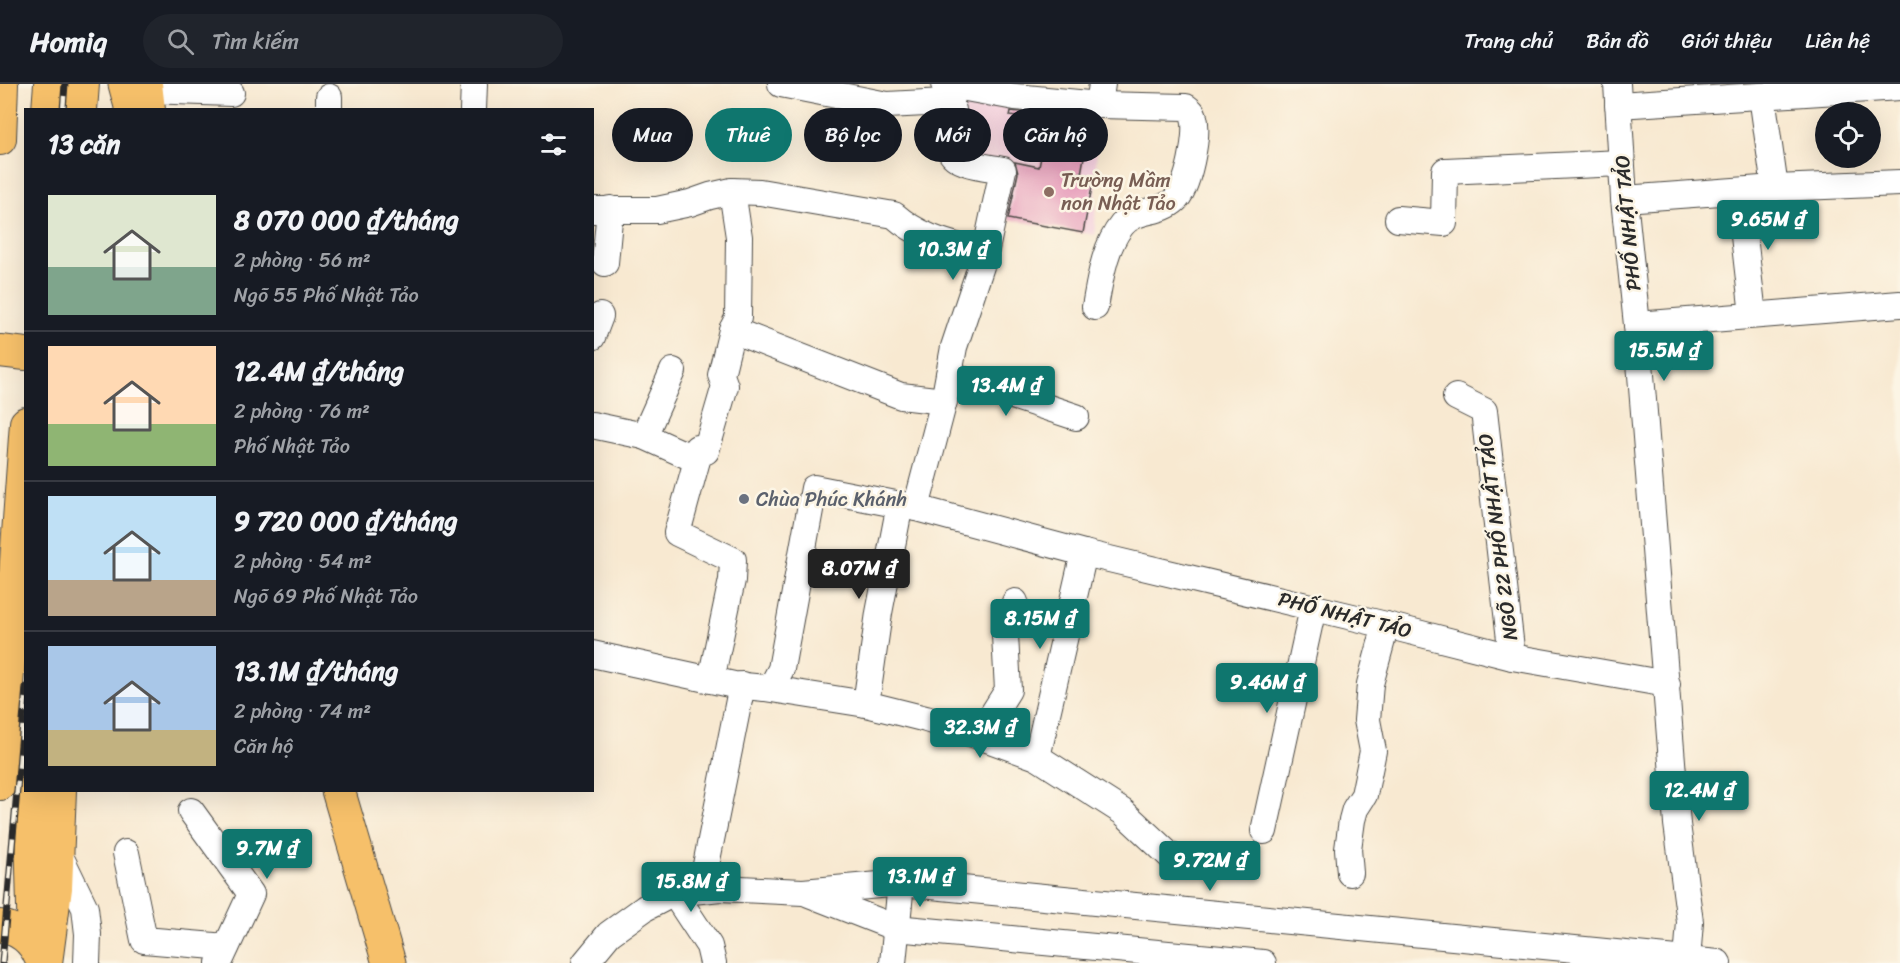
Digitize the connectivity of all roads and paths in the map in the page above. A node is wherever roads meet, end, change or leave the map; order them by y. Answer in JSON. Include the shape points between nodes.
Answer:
{"nodes":[{"id":1,"x":2,"y":84,"type":"edge"},
{"id":2,"x":50,"y":84,"type":"edge"},
{"id":3,"x":83,"y":84,"type":"edge"},
{"id":4,"x":474,"y":84,"type":"edge"},
{"id":5,"x":782,"y":84,"type":"edge"},
{"id":6,"x":817,"y":87,"type":"edge"},
{"id":7,"x":1900,"y":87,"type":"edge"},
{"id":8,"x":946,"y":89,"type":"edge"},
{"id":9,"x":1041,"y":92,"type":"edge"},
{"id":10,"x":231,"y":93,"type":"dead end"},
{"id":11,"x":140,"y":95,"type":"edge"},
{"id":12,"x":1101,"y":95,"type":"edge"},
{"id":13,"x":1617,"y":95,"type":"edge"},
{"id":14,"x":1762,"y":96,"type":"junction"},
{"id":15,"x":48,"y":108,"type":"edge"},
{"id":16,"x":81,"y":108,"type":"edge"},
{"id":17,"x":473,"y":108,"type":"edge"},
{"id":18,"x":0,"y":139,"type":"edge"},
{"id":19,"x":1622,"y":163,"type":"junction"},
{"id":20,"x":1900,"y":183,"type":"edge"},
{"id":21,"x":1775,"y":188,"type":"junction"},
{"id":22,"x":732,"y":191,"type":"junction"},
{"id":23,"x":1739,"y":192,"type":"junction"},
{"id":24,"x":1624,"y":199,"type":"junction"},
{"id":25,"x":601,"y":209,"type":"edge"},
{"id":26,"x":1398,"y":219,"type":"dead end"},
{"id":27,"x":985,"y":254,"type":"junction"},
{"id":28,"x":604,"y":262,"type":"dead end"},
{"id":29,"x":1900,"y":304,"type":"edge"},
{"id":30,"x":1095,"y":307,"type":"dead end"},
{"id":31,"x":1754,"y":315,"type":"junction"},
{"id":32,"x":1637,"y":325,"type":"junction"},
{"id":33,"x":732,"y":330,"type":"junction"},
{"id":34,"x":0,"y":351,"type":"edge"},
{"id":35,"x":24,"y":354,"type":"edge"},
{"id":36,"x":24,"y":371,"type":"edge"},
{"id":37,"x":673,"y":371,"type":"dead end"},
{"id":38,"x":0,"y":374,"type":"edge"},
{"id":39,"x":949,"y":375,"type":"junction"},
{"id":40,"x":1456,"y":398,"type":"dead end"},
{"id":41,"x":944,"y":401,"type":"junction"},
{"id":42,"x":1076,"y":417,"type":"dead end"},
{"id":43,"x":594,"y":425,"type":"edge"},
{"id":44,"x":644,"y":436,"type":"junction"},
{"id":45,"x":24,"y":451,"type":"edge"},
{"id":46,"x":697,"y":460,"type":"junction"},
{"id":47,"x":908,"y":506,"type":"junction"},
{"id":48,"x":1084,"y":553,"type":"junction"},
{"id":49,"x":1014,"y":602,"type":"dead end"},
{"id":50,"x":1313,"y":608,"type":"junction"},
{"id":51,"x":1386,"y":625,"type":"junction"},
{"id":52,"x":594,"y":654,"type":"edge"},
{"id":53,"x":1512,"y":657,"type":"junction"},
{"id":54,"x":711,"y":680,"type":"junction"},
{"id":55,"x":1667,"y":684,"type":"junction"},
{"id":56,"x":753,"y":686,"type":"junction"},
{"id":57,"x":866,"y":704,"type":"junction"},
{"id":58,"x":980,"y":736,"type":"junction"},
{"id":59,"x":1037,"y":757,"type":"junction"},
{"id":60,"x":0,"y":784,"type":"edge"},
{"id":61,"x":30,"y":792,"type":"edge"},
{"id":62,"x":60,"y":792,"type":"edge"},
{"id":63,"x":339,"y":792,"type":"edge"},
{"id":64,"x":191,"y":811,"type":"dead end"},
{"id":65,"x":1264,"y":831,"type":"dead end"},
{"id":66,"x":58,"y":852,"type":"junction"},
{"id":67,"x":126,"y":853,"type":"dead end"},
{"id":68,"x":1181,"y":866,"type":"dead end"},
{"id":69,"x":1350,"y":873,"type":"dead end"},
{"id":70,"x":901,"y":883,"type":"junction"},
{"id":71,"x":701,"y":890,"type":"junction"},
{"id":72,"x":803,"y":892,"type":"junction"},
{"id":73,"x":674,"y":893,"type":"junction"},
{"id":74,"x":0,"y":926,"type":"edge"},
{"id":75,"x":896,"y":928,"type":"junction"},
{"id":76,"x":223,"y":955,"type":"edge"},
{"id":77,"x":41,"y":957,"type":"edge"},
{"id":78,"x":1617,"y":958,"type":"edge"},
{"id":79,"x":1688,"y":960,"type":"junction"},
{"id":80,"x":1249,"y":962,"type":"edge"},
{"id":81,"x":87,"y":963,"type":"edge"},
{"id":82,"x":389,"y":963,"type":"edge"},
{"id":83,"x":585,"y":963,"type":"edge"},
{"id":84,"x":712,"y":963,"type":"edge"},
{"id":85,"x":893,"y":963,"type":"edge"},
{"id":86,"x":1718,"y":963,"type":"edge"}],
"edges":[{"from":1,"to":18,"type":"main road"},
{"from":2,"to":15,"type":"main road"},
{"from":3,"to":16,"type":"main road"},
{"from":4,"to":17,"type":"street"},
{"from":5,"to":6,"type":"street"},
{"from":6,"to":8,"type":"street","via":[[887,105]]},
{"from":7,"to":14,"type":"street"},
{"from":8,"to":9,"type":"street","via":[[1015,98]]},
{"from":8,"to":27,"type":"street","via":[[953,110],[952,155],[958,160],[1003,170]]},
{"from":9,"to":12,"type":"street"},
{"from":10,"to":11,"type":"street"},
{"from":12,"to":30,"type":"street","via":[[1186,107],[1195,120],[1184,186],[1176,200],[1122,224],[1109,248]]},
{"from":13,"to":14,"type":"street"},
{"from":13,"to":19,"type":"street","name":"PHỐ NHẬT TẢO"},
{"from":14,"to":21,"type":"street"},
{"from":19,"to":24,"type":"street","name":"PHỐ NHẬT TẢO"},
{"from":19,"to":26,"type":"street","via":[[1445,171],[1444,223]]},
{"from":20,"to":21,"type":"street"},
{"from":21,"to":23,"type":"street"},
{"from":22,"to":25,"type":"street","via":[[657,210]]},
{"from":22,"to":27,"type":"street","via":[[760,192],[894,215],[924,236]]},
{"from":22,"to":33,"type":"street","via":[[739,237],[738,318]]},
{"from":23,"to":24,"type":"street"},
{"from":23,"to":31,"type":"street"},
{"from":24,"to":32,"type":"street","name":"PHỐ NHẬT TẢO"},
{"from":25,"to":28,"type":"street"},
{"from":27,"to":39,"type":"street","via":[[954,347]]},
{"from":29,"to":31,"type":"street"},
{"from":31,"to":32,"type":"street"},
{"from":32,"to":55,"type":"street","name":"PHỐ NHẬT TẢO"},
{"from":33,"to":41,"type":"street","via":[[901,396]]},
{"from":33,"to":46,"type":"street","via":[[721,375],[725,386],[706,451],[697,448]]},
{"from":34,"to":35,"type":"main road"},
{"from":36,"to":38,"type":"main road"},
{"from":37,"to":44,"type":"street"},
{"from":39,"to":41,"type":"street"},
{"from":39,"to":42,"type":"street"},
{"from":40,"to":53,"type":"street","name":"NGÕ 22 PHỐ NHẬT TẢO","via":[[1484,411]]},
{"from":41,"to":47,"type":"street"},
{"from":43,"to":44,"type":"street"},
{"from":44,"to":46,"type":"street"},
{"from":45,"to":60,"type":"main road"},
{"from":46,"to":54,"type":"street","via":[[677,533],[733,560]]},
{"from":47,"to":48,"type":"street","name":"PHỐ NHẬT TẢO"},
{"from":47,"to":56,"type":"street","name":"PHỐ NHẬT TẢO","via":[[814,488],[781,669],[773,684]]},
{"from":47,"to":57,"type":"street","via":[[879,613]]},
{"from":48,"to":50,"type":"street","name":"PHỐ NHẬT TẢO"},
{"from":48,"to":59,"type":"street"},
{"from":49,"to":58,"type":"street","via":[[1005,635],[1008,690]]},
{"from":50,"to":51,"type":"street","name":"PHỐ NHẬT TẢO"},
{"from":50,"to":65,"type":"street"},
{"from":51,"to":53,"type":"street","name":"PHỐ NHẬT TẢO"},
{"from":51,"to":69,"type":"street","via":[[1370,684],[1367,720],[1373,751],[1364,795],[1352,820]]},
{"from":52,"to":54,"type":"street"},
{"from":53,"to":55,"type":"street","name":"PHỐ NHẬT TẢO"},
{"from":54,"to":56,"type":"street"},
{"from":55,"to":79,"type":"street","via":[[1677,824],[1690,922]]},
{"from":56,"to":57,"type":"street"},
{"from":56,"to":71,"type":"street"},
{"from":57,"to":58,"type":"street"},
{"from":58,"to":59,"type":"street"},
{"from":59,"to":68,"type":"street","via":[[1123,812]]},
{"from":61,"to":77,"type":"main road"},
{"from":62,"to":66,"type":"main road"},
{"from":63,"to":82,"type":"highway"},
{"from":64,"to":76,"type":"street","via":[[251,894]]},
{"from":66,"to":77,"type":"main road","via":[[56,888]]},
{"from":66,"to":81,"type":"street","via":[[85,909]]},
{"from":67,"to":76,"type":"street","via":[[144,940]]},
{"from":70,"to":72,"type":"street"},
{"from":70,"to":75,"type":"street"},
{"from":70,"to":78,"type":"street"},
{"from":71,"to":72,"type":"street"},
{"from":71,"to":73,"type":"street"},
{"from":72,"to":75,"type":"street"},
{"from":73,"to":83,"type":"street","via":[[609,934]]},
{"from":73,"to":84,"type":"street","via":[[709,946]]},
{"from":74,"to":77,"type":"main road","via":[[25,936]]},
{"from":75,"to":80,"type":"street"},
{"from":75,"to":85,"type":"street"},
{"from":78,"to":79,"type":"street"},
{"from":79,"to":86,"type":"street"}]}
